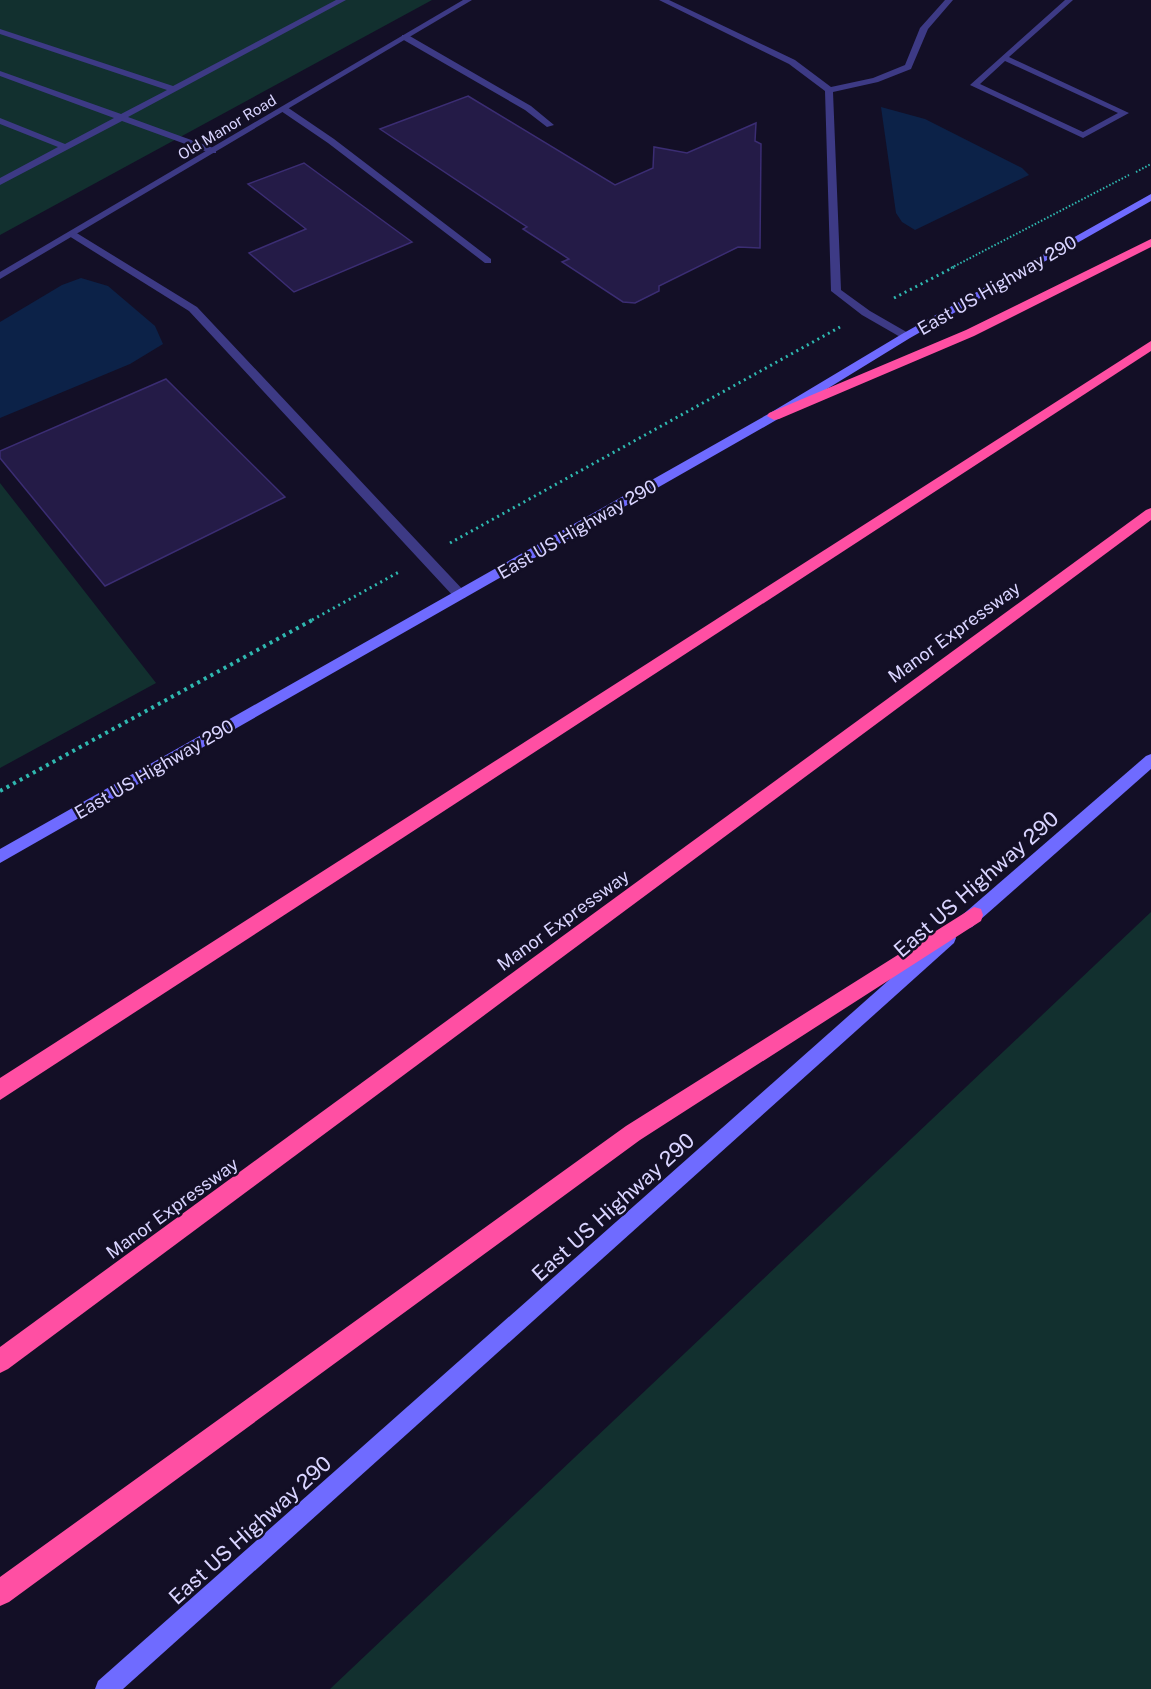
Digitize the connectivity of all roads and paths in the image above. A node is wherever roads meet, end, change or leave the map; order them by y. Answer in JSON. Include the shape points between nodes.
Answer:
{"nodes":[{"id":1,"x":342,"y":0,"type":"edge"},
{"id":2,"x":468,"y":0,"type":"edge"},
{"id":3,"x":663,"y":0,"type":"edge"},
{"id":4,"x":949,"y":0,"type":"edge"},
{"id":5,"x":1070,"y":0,"type":"edge"},
{"id":6,"x":0,"y":31,"type":"edge"},
{"id":7,"x":405,"y":37,"type":"junction"},
{"id":8,"x":1004,"y":58,"type":"junction"},
{"id":9,"x":0,"y":73,"type":"edge"},
{"id":10,"x":173,"y":89,"type":"junction"},
{"id":11,"x":829,"y":90,"type":"junction"},
{"id":12,"x":284,"y":109,"type":"junction"},
{"id":13,"x":120,"y":117,"type":"junction"},
{"id":14,"x":0,"y":121,"type":"edge"},
{"id":15,"x":550,"y":125,"type":"dead end"},
{"id":16,"x":65,"y":147,"type":"junction"},
{"id":17,"x":213,"y":151,"type":"junction"},
{"id":18,"x":1151,"y":164,"type":"edge"},
{"id":19,"x":0,"y":182,"type":"edge"},
{"id":20,"x":1151,"y":196,"type":"edge"},
{"id":21,"x":72,"y":234,"type":"junction"},
{"id":22,"x":1151,"y":242,"type":"edge"},
{"id":23,"x":488,"y":261,"type":"dead end"},
{"id":24,"x":0,"y":276,"type":"edge"},
{"id":25,"x":866,"y":313,"type":"junction"},
{"id":26,"x":906,"y":336,"type":"junction"},
{"id":27,"x":1151,"y":345,"type":"edge"},
{"id":28,"x":774,"y":416,"type":"junction"},
{"id":29,"x":1151,"y":513,"type":"edge"},
{"id":30,"x":424,"y":558,"type":"junction"},
{"id":31,"x":460,"y":595,"type":"junction"},
{"id":32,"x":1151,"y":760,"type":"edge"},
{"id":33,"x":0,"y":791,"type":"edge"},
{"id":34,"x":0,"y":857,"type":"edge"},
{"id":35,"x":974,"y":915,"type":"junction"},
{"id":36,"x":0,"y":1090,"type":"edge"},
{"id":37,"x":0,"y":1361,"type":"edge"},
{"id":38,"x":0,"y":1593,"type":"edge"},
{"id":39,"x":106,"y":1689,"type":"edge"}],
"edges":[{"from":1,"to":10,"type":"street"},
{"from":2,"to":7,"type":"street","name":"Old Manor Road"},
{"from":3,"to":11,"type":"street","via":[[792,62]]},
{"from":4,"to":11,"type":"street","via":[[924,28],[908,67],[875,80]]},
{"from":5,"to":8,"type":"street"},
{"from":6,"to":10,"type":"street"},
{"from":7,"to":12,"type":"street","name":"Old Manor Road"},
{"from":7,"to":15,"type":"street","via":[[528,108]]},
{"from":8,"to":8,"type":"street","via":[[974,86],[1083,135],[1125,113]]},
{"from":9,"to":13,"type":"street"},
{"from":10,"to":13,"type":"street"},
{"from":11,"to":25,"type":"street","via":[[836,291]]},
{"from":12,"to":17,"type":"street","name":"Old Manor Road"},
{"from":12,"to":23,"type":"street"},
{"from":13,"to":16,"type":"street"},
{"from":13,"to":17,"type":"street"},
{"from":14,"to":16,"type":"street"},
{"from":16,"to":19,"type":"street"},
{"from":17,"to":21,"type":"street","name":"Old Manor Road"},
{"from":18,"to":25,"type":"path"},
{"from":20,"to":26,"type":"main road","name":"East US Highway 290"},
{"from":21,"to":24,"type":"street","name":"Old Manor Road"},
{"from":21,"to":30,"type":"street","via":[[193,309]]},
{"from":22,"to":28,"type":"highway","via":[[970,333]]},
{"from":25,"to":26,"type":"street"},
{"from":25,"to":30,"type":"path"},
{"from":26,"to":28,"type":"main road","name":"East US Highway 290"},
{"from":27,"to":36,"type":"highway"},
{"from":28,"to":31,"type":"main road","name":"East US Highway 290"},
{"from":29,"to":37,"type":"highway","name":"Manor Expressway"},
{"from":30,"to":31,"type":"street"},
{"from":30,"to":33,"type":"path"},
{"from":31,"to":34,"type":"main road","name":"East US Highway 290"},
{"from":32,"to":35,"type":"main road","name":"East US Highway 290"},
{"from":35,"to":38,"type":"highway","via":[[633,1133]]},
{"from":35,"to":39,"type":"main road","name":"East US Highway 290"}]}
